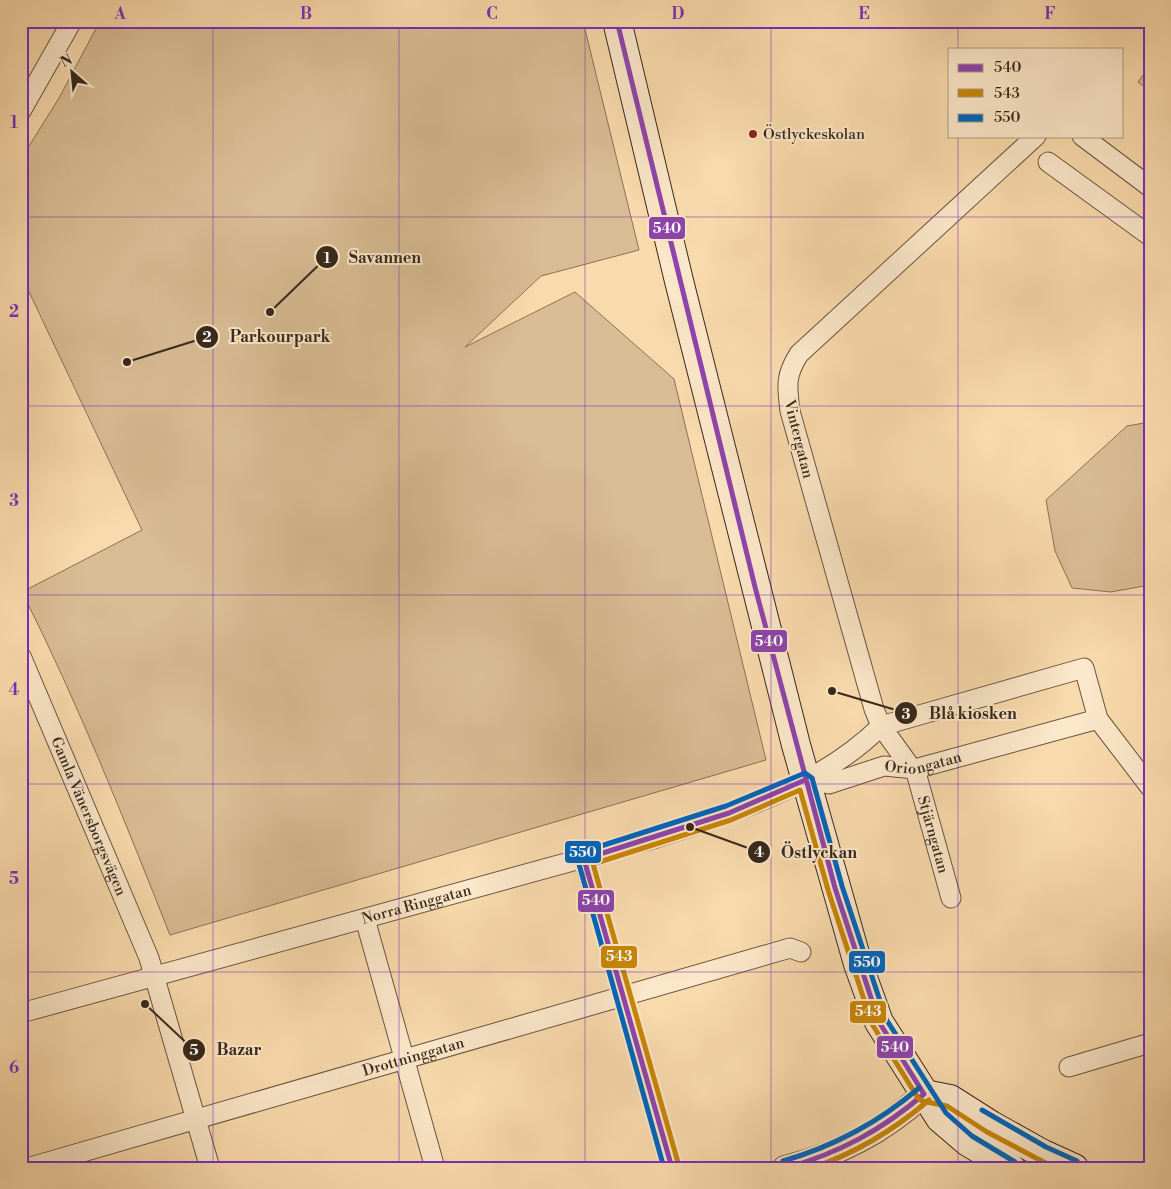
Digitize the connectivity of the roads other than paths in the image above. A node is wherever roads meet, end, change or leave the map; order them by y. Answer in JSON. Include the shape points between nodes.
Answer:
{"nodes":[{"id":1,"x":72,"y":21,"type":"edge"},
{"id":2,"x":617,"y":21,"type":"edge"},
{"id":3,"x":21,"y":111,"type":"edge"},
{"id":4,"x":1034,"y":138,"type":"edge"},
{"id":5,"x":1085,"y":138,"type":"edge"},
{"id":6,"x":1048,"y":162,"type":"dead end"},
{"id":7,"x":1150,"y":187,"type":"edge"},
{"id":8,"x":1150,"y":236,"type":"edge"},
{"id":9,"x":24,"y":668,"type":"edge"},
{"id":10,"x":1098,"y":719,"type":"junction"},
{"id":11,"x":881,"y":726,"type":"junction"},
{"id":12,"x":913,"y":769,"type":"junction"},
{"id":13,"x":805,"y":780,"type":"junction"},
{"id":14,"x":1150,"y":787,"type":"edge"},
{"id":15,"x":584,"y":859,"type":"junction"},
{"id":16,"x":951,"y":898,"type":"dead end"},
{"id":17,"x":365,"y":919,"type":"junction"},
{"id":18,"x":801,"y":952,"type":"dead end"},
{"id":19,"x":155,"y":976,"type":"junction"},
{"id":20,"x":623,"y":996,"type":"junction"},
{"id":21,"x":21,"y":1013,"type":"edge"},
{"id":22,"x":1150,"y":1043,"type":"edge"},
{"id":23,"x":406,"y":1058,"type":"junction"},
{"id":24,"x":1069,"y":1067,"type":"dead end"},
{"id":25,"x":924,"y":1094,"type":"junction"},
{"id":26,"x":197,"y":1120,"type":"junction"},
{"id":27,"x":27,"y":1168,"type":"edge"},
{"id":28,"x":210,"y":1168,"type":"edge"},
{"id":29,"x":435,"y":1168,"type":"edge"},
{"id":30,"x":672,"y":1168,"type":"edge"},
{"id":31,"x":785,"y":1168,"type":"edge"},
{"id":32,"x":1011,"y":1168,"type":"edge"},
{"id":33,"x":1074,"y":1168,"type":"edge"}],
"edges":[{"from":1,"to":3,"type":"street"},
{"from":2,"to":13,"type":"main road","via":[[681,290]]},
{"from":4,"to":11,"type":"street","name":"Vintergatan","via":[[798,354],[789,370],[786,385],[790,411]]},
{"from":5,"to":7,"type":"street"},
{"from":6,"to":8,"type":"street"},
{"from":9,"to":19,"type":"street","name":"Gamla Vänersborgsvägen"},
{"from":10,"to":11,"type":"street","via":[[1084,668]]},
{"from":10,"to":12,"type":"street","name":"Oriongatan"},
{"from":10,"to":14,"type":"street"},
{"from":11,"to":12,"type":"street","name":"Vintergatan"},
{"from":11,"to":13,"type":"street","via":[[861,746]]},
{"from":12,"to":13,"type":"street","name":"Oriongatan","via":[[884,766],[829,784]]},
{"from":12,"to":16,"type":"street","name":"Stjärngatan"},
{"from":13,"to":15,"type":"street","name":"Norra Ringgatan","via":[[729,813]]},
{"from":13,"to":25,"type":"main road","via":[[841,907],[879,1022]]},
{"from":15,"to":17,"type":"street","name":"Norra Ringgatan"},
{"from":15,"to":20,"type":"street"},
{"from":17,"to":19,"type":"street","name":"Norra Ringgatan"},
{"from":17,"to":23,"type":"street"},
{"from":18,"to":20,"type":"street","name":"Drottninggatan","via":[[790,948]]},
{"from":19,"to":21,"type":"street","name":"Norra Ringgatan"},
{"from":19,"to":26,"type":"street","name":"Gamla Vänersborgsvägen"},
{"from":20,"to":23,"type":"street","name":"Drottninggatan"},
{"from":20,"to":30,"type":"street"},
{"from":22,"to":24,"type":"street"},
{"from":23,"to":26,"type":"street","name":"Drottninggatan"},
{"from":23,"to":29,"type":"street"},
{"from":25,"to":31,"type":"street","via":[[879,1131],[840,1150]]},
{"from":25,"to":32,"type":"main road","via":[[940,1118],[968,1142]]},
{"from":25,"to":33,"type":"main road","via":[[950,1099],[1000,1130]]},
{"from":26,"to":27,"type":"street","name":"Drottninggatan"},
{"from":26,"to":28,"type":"street","name":"Gamla Vänersborgsvägen"}]}
